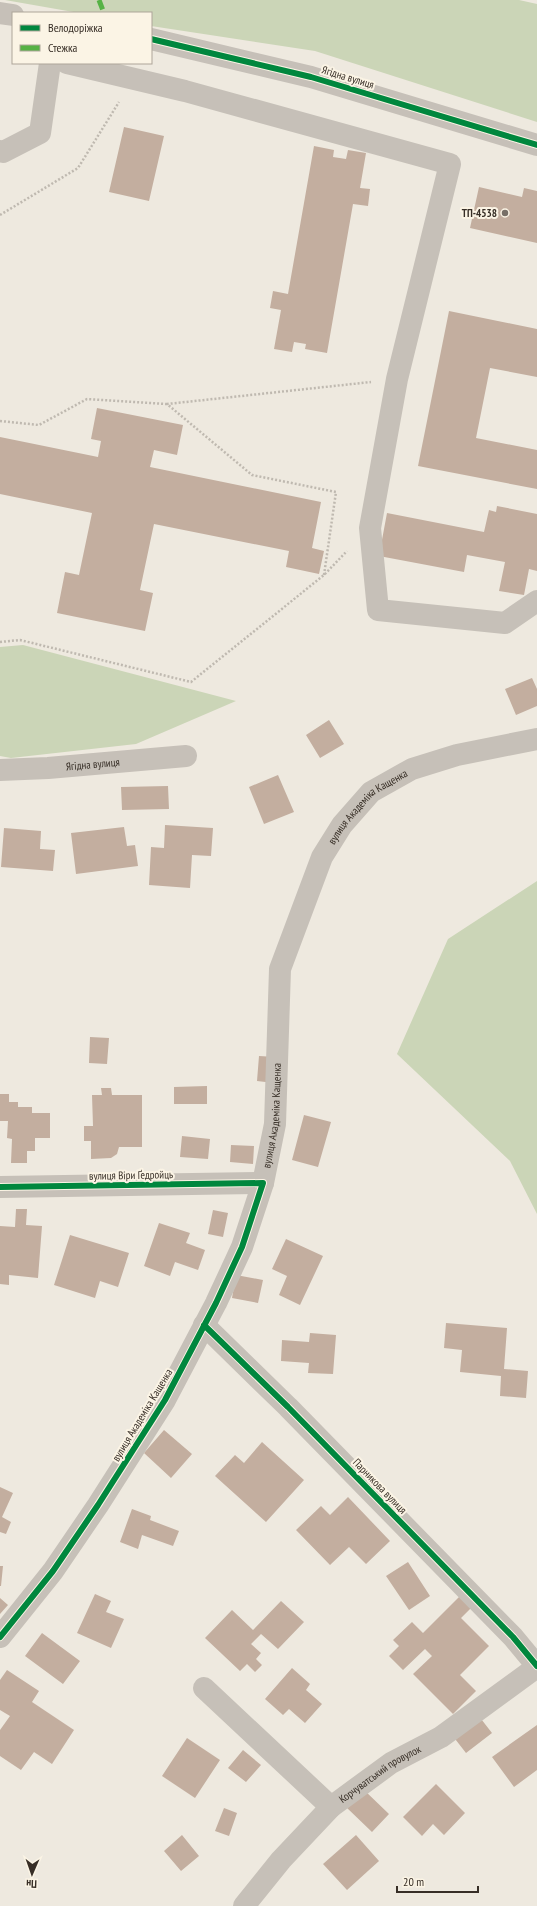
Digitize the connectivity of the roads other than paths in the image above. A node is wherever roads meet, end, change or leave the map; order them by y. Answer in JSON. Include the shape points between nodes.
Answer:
{"nodes":[{"id":1,"x":0,"y":13,"type":"edge"},
{"id":2,"x":12,"y":15,"type":"edge"},
{"id":3,"x":152,"y":39,"type":"edge"},
{"id":4,"x":50,"y":64,"type":"edge"},
{"id":5,"x":71,"y":64,"type":"edge"},
{"id":6,"x":537,"y":145,"type":"edge"},
{"id":7,"x":0,"y":151,"type":"edge"},
{"id":8,"x":537,"y":601,"type":"edge"},
{"id":9,"x":537,"y":739,"type":"edge"},
{"id":10,"x":186,"y":756,"type":"dead end"},
{"id":11,"x":0,"y":770,"type":"edge"},
{"id":12,"x":263,"y":1183,"type":"junction"},
{"id":13,"x":0,"y":1187,"type":"edge"},
{"id":14,"x":204,"y":1325,"type":"junction"},
{"id":15,"x":0,"y":1636,"type":"edge"},
{"id":16,"x":537,"y":1666,"type":"edge"},
{"id":17,"x":204,"y":1688,"type":"dead end"},
{"id":18,"x":331,"y":1807,"type":"junction"},
{"id":19,"x":244,"y":1906,"type":"edge"}],
"edges":[{"from":1,"to":2,"type":"street"},
{"from":3,"to":6,"type":"street","name":"Ягідна вулиця","via":[[311,77]]},
{"from":4,"to":7,"type":"street","via":[[40,133],[3,152]]},
{"from":5,"to":8,"type":"street","via":[[450,164],[397,379],[370,528],[378,610],[505,623]]},
{"from":9,"to":12,"type":"street","name":"вулиця Академіка Кащенка","via":[[457,755],[412,769],[371,792],[342,825],[322,857],[280,969],[275,1124]]},
{"from":10,"to":11,"type":"street","name":"Ягідна вулиця"},
{"from":12,"to":13,"type":"street","name":"вулиця Віри Ґедройць"},
{"from":12,"to":14,"type":"street","name":"вулиця Академіка Кащенка","via":[[242,1246]]},
{"from":14,"to":15,"type":"street","name":"вулиця Академіка Кащенка","via":[[165,1400],[98,1505],[53,1571]]},
{"from":14,"to":16,"type":"street","name":"Парникова вулиця","via":[[294,1412],[513,1636]]},
{"from":16,"to":18,"type":"street","name":"Корчуватський провулок","via":[[442,1738],[391,1763]]},
{"from":17,"to":18,"type":"street"},
{"from":18,"to":19,"type":"street","name":"Корчуватський провулок","via":[[281,1860]]}]}
